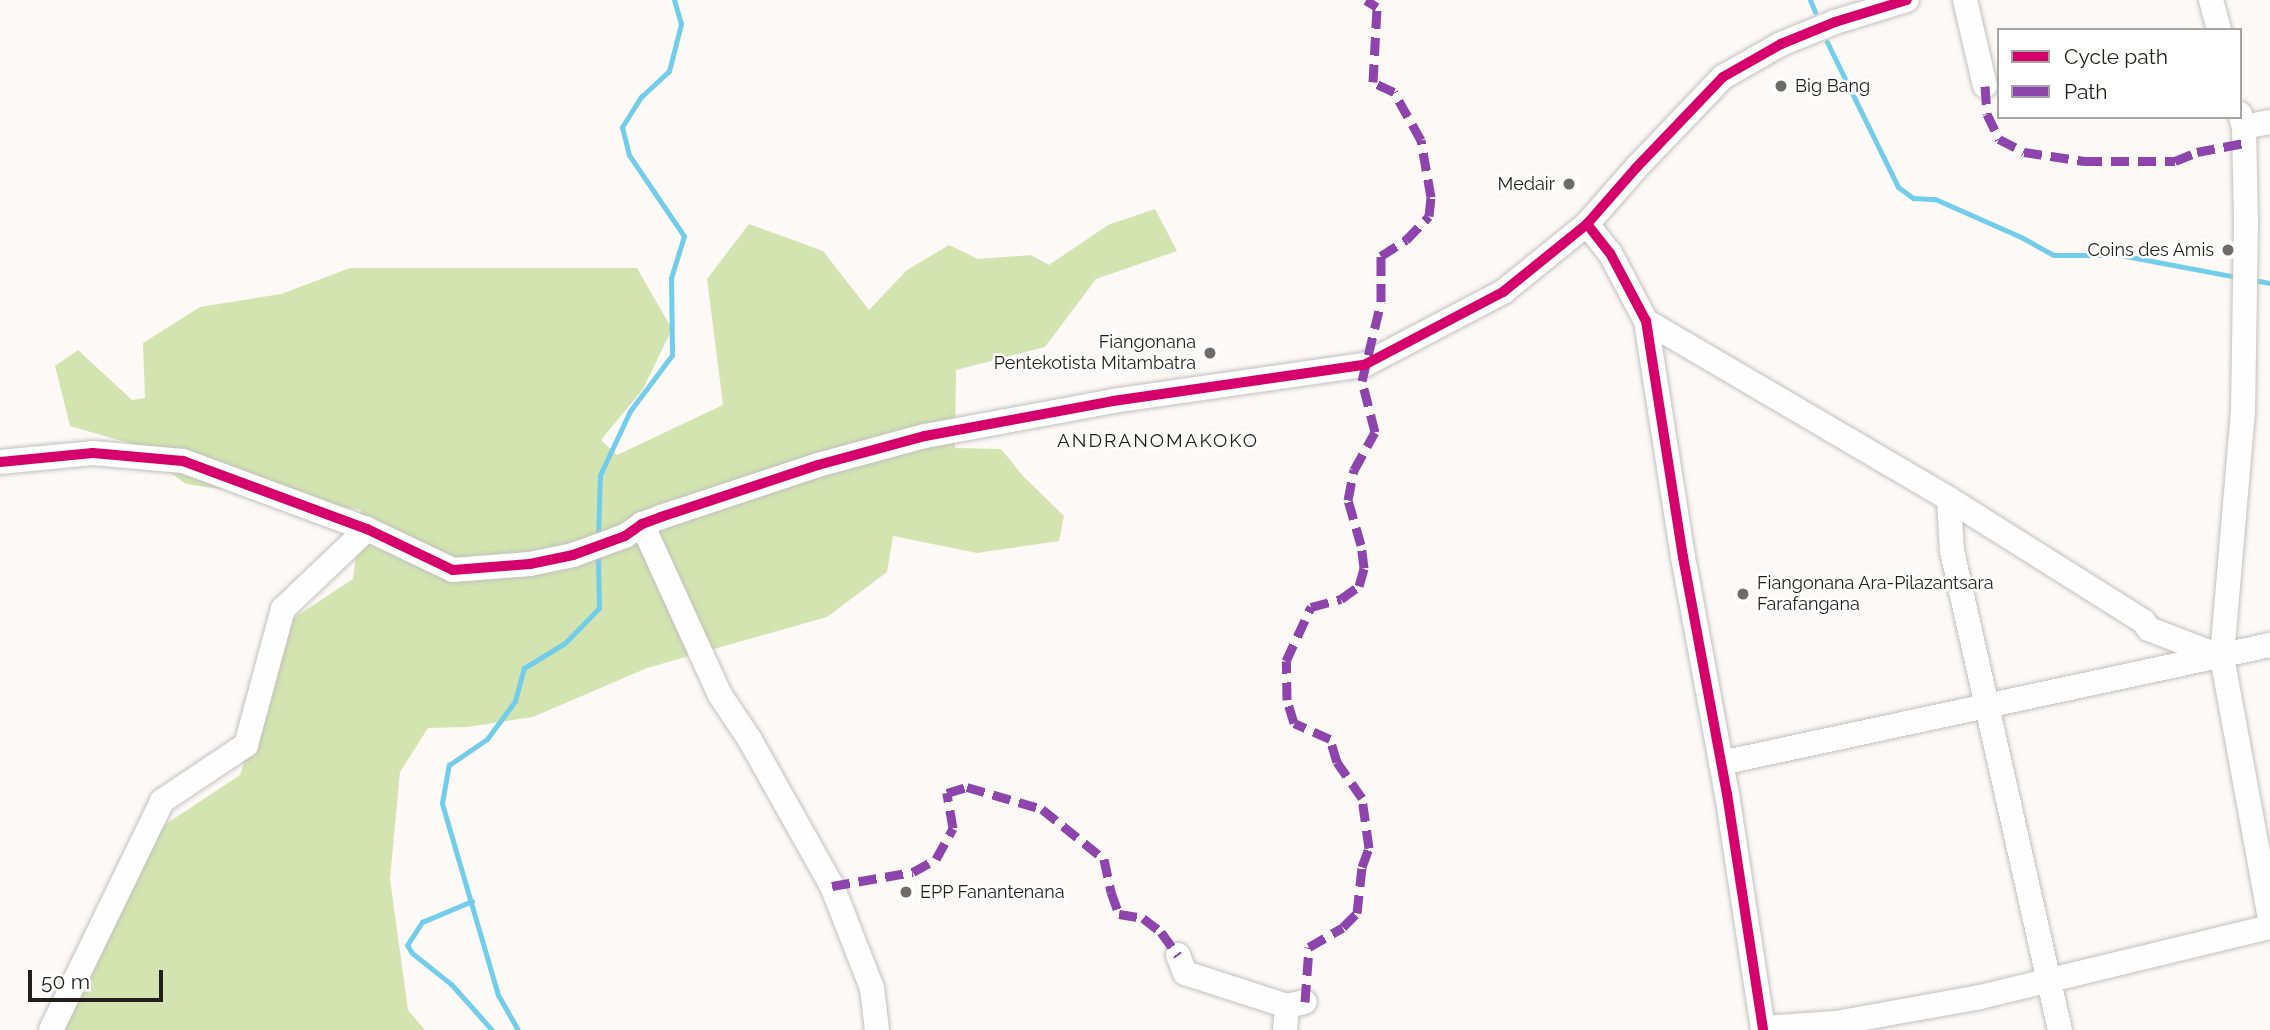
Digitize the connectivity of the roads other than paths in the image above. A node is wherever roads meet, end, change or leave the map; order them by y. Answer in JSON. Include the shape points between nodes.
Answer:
{"nodes":[{"id":1,"x":1907,"y":0,"type":"edge"},
{"id":2,"x":1965,"y":0,"type":"edge"},
{"id":3,"x":2211,"y":0,"type":"edge"},
{"id":4,"x":2218,"y":28,"type":"edge"},
{"id":5,"x":1985,"y":86,"type":"dead end"},
{"id":6,"x":2242,"y":121,"type":"edge"},
{"id":7,"x":2270,"y":122,"type":"edge"},
{"id":8,"x":1587,"y":224,"type":"junction"},
{"id":9,"x":1646,"y":321,"type":"junction"},
{"id":10,"x":0,"y":462,"type":"edge"},
{"id":11,"x":1949,"y":499,"type":"junction"},
{"id":12,"x":367,"y":529,"type":"junction"},
{"id":13,"x":633,"y":530,"type":"junction"},
{"id":14,"x":2270,"y":645,"type":"edge"},
{"id":15,"x":2222,"y":657,"type":"junction"},
{"id":16,"x":1987,"y":706,"type":"junction"},
{"id":17,"x":1721,"y":763,"type":"junction"},
{"id":18,"x":2270,"y":919,"type":"edge"},
{"id":19,"x":2270,"y":927,"type":"edge"},
{"id":20,"x":1178,"y":955,"type":"dead end"},
{"id":21,"x":2048,"y":982,"type":"junction"},
{"id":22,"x":1292,"y":1013,"type":"edge"},
{"id":23,"x":1763,"y":1029,"type":"edge"},
{"id":24,"x":51,"y":1030,"type":"edge"},
{"id":25,"x":877,"y":1030,"type":"edge"},
{"id":26,"x":2060,"y":1030,"type":"edge"}],
"edges":[{"from":1,"to":8,"type":"street","via":[[1781,44],[1723,77]]},
{"from":2,"to":5,"type":"street"},
{"from":3,"to":4,"type":"street"},
{"from":6,"to":7,"type":"street"},
{"from":6,"to":15,"type":"street","via":[[2246,221],[2243,411]]},
{"from":8,"to":9,"type":"street","via":[[1610,253]]},
{"from":8,"to":13,"type":"street","via":[[1503,292],[1364,365],[1113,401],[925,436],[818,465]]},
{"from":9,"to":11,"type":"street"},
{"from":9,"to":17,"type":"street"},
{"from":10,"to":12,"type":"street","via":[[93,453],[183,461]]},
{"from":11,"to":15,"type":"street","via":[[2149,629]]},
{"from":11,"to":16,"type":"street","via":[[1952,551]]},
{"from":12,"to":13,"type":"street","via":[[453,570],[530,564],[573,555]]},
{"from":12,"to":24,"type":"street","via":[[283,609],[246,745],[162,800]]},
{"from":13,"to":25,"type":"street","via":[[720,695],[832,886],[872,988]]},
{"from":14,"to":15,"type":"street"},
{"from":15,"to":16,"type":"street"},
{"from":15,"to":18,"type":"street"},
{"from":16,"to":17,"type":"street"},
{"from":16,"to":21,"type":"street"},
{"from":17,"to":23,"type":"street"},
{"from":19,"to":21,"type":"street"},
{"from":20,"to":22,"type":"street","via":[[1185,973]]},
{"from":21,"to":23,"type":"street","via":[[1836,1023]]},
{"from":21,"to":26,"type":"street"}]}
